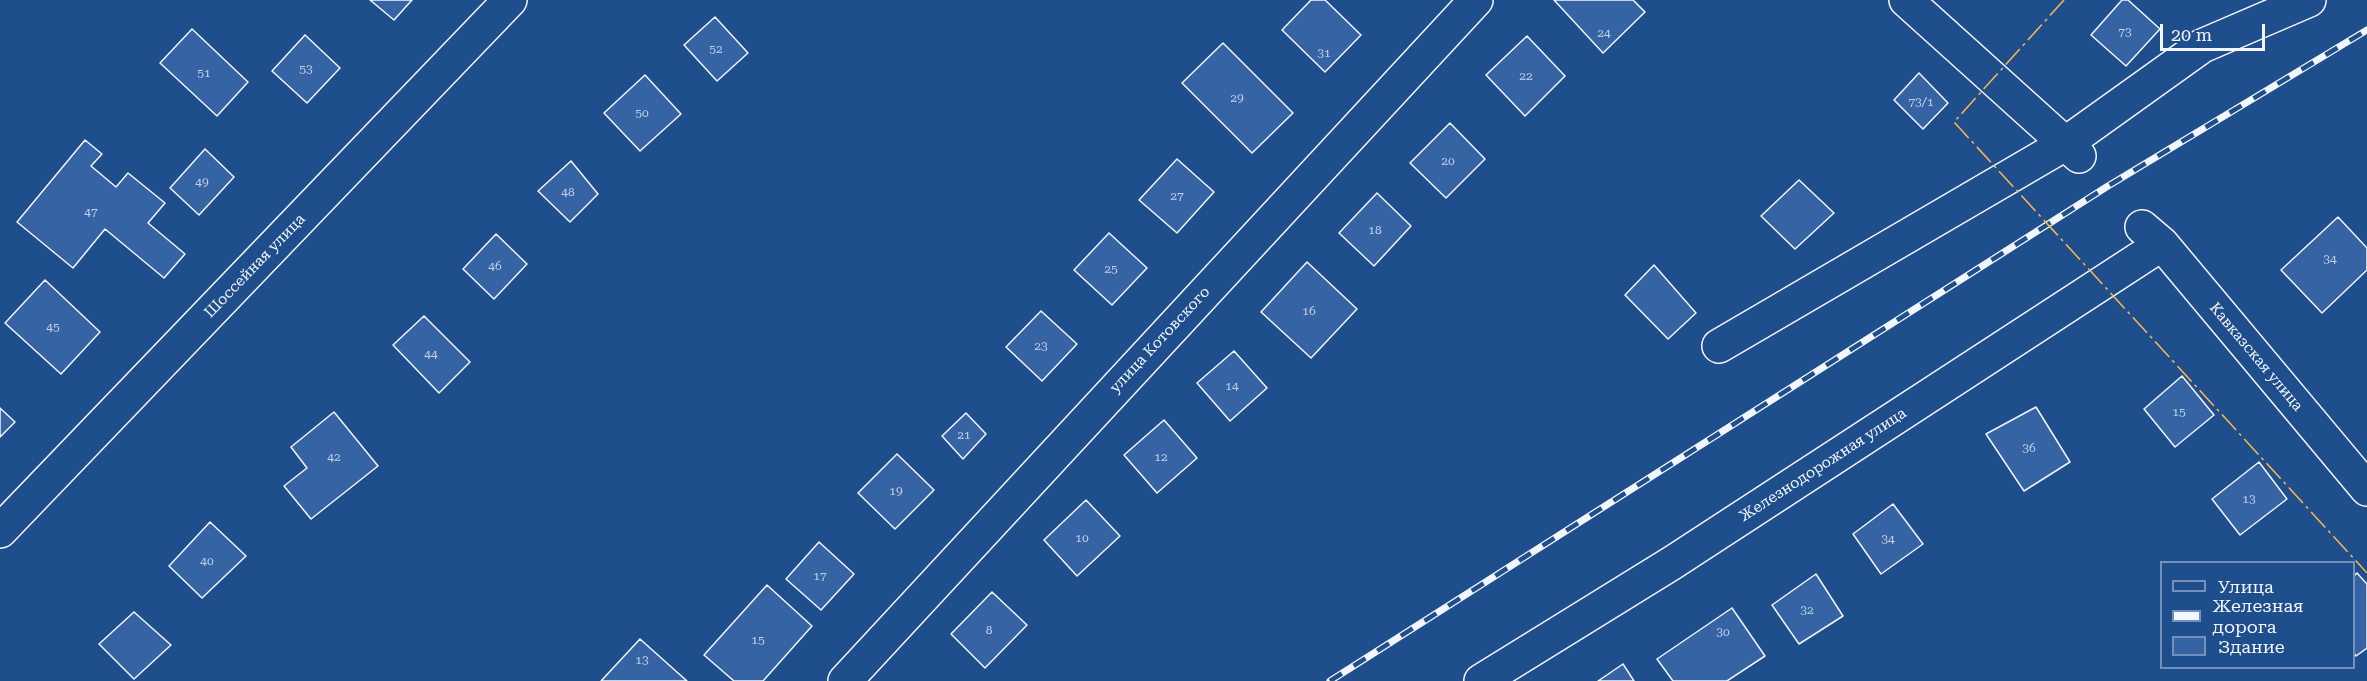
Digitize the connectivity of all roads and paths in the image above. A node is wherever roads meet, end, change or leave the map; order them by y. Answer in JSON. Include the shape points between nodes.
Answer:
{"nodes":[{"id":1,"x":510,"y":0,"type":"edge"},
{"id":2,"x":1476,"y":0,"type":"edge"},
{"id":3,"x":1905,"y":0,"type":"edge"},
{"id":4,"x":2309,"y":0,"type":"edge"},
{"id":5,"x":2074,"y":152,"type":"junction"},
{"id":6,"x":2152,"y":236,"type":"joint"},
{"id":7,"x":1719,"y":346,"type":"dead end"},
{"id":8,"x":2367,"y":489,"type":"edge"},
{"id":9,"x":0,"y":531,"type":"edge"},
{"id":10,"x":845,"y":681,"type":"edge"},
{"id":11,"x":1481,"y":681,"type":"edge"}],
"edges":[{"from":1,"to":9,"type":"street","name":"Шоссейная улица"},
{"from":2,"to":10,"type":"street","name":"улица Котовского"},
{"from":3,"to":5,"type":"street"},
{"from":4,"to":5,"type":"street","via":[[2202,46]]},
{"from":5,"to":7,"type":"street"},
{"from":6,"to":8,"type":"street","name":"Кавказская улица"},
{"from":6,"to":11,"type":"street","name":"Железнодорожная улица","via":[[1682,557]]}]}
